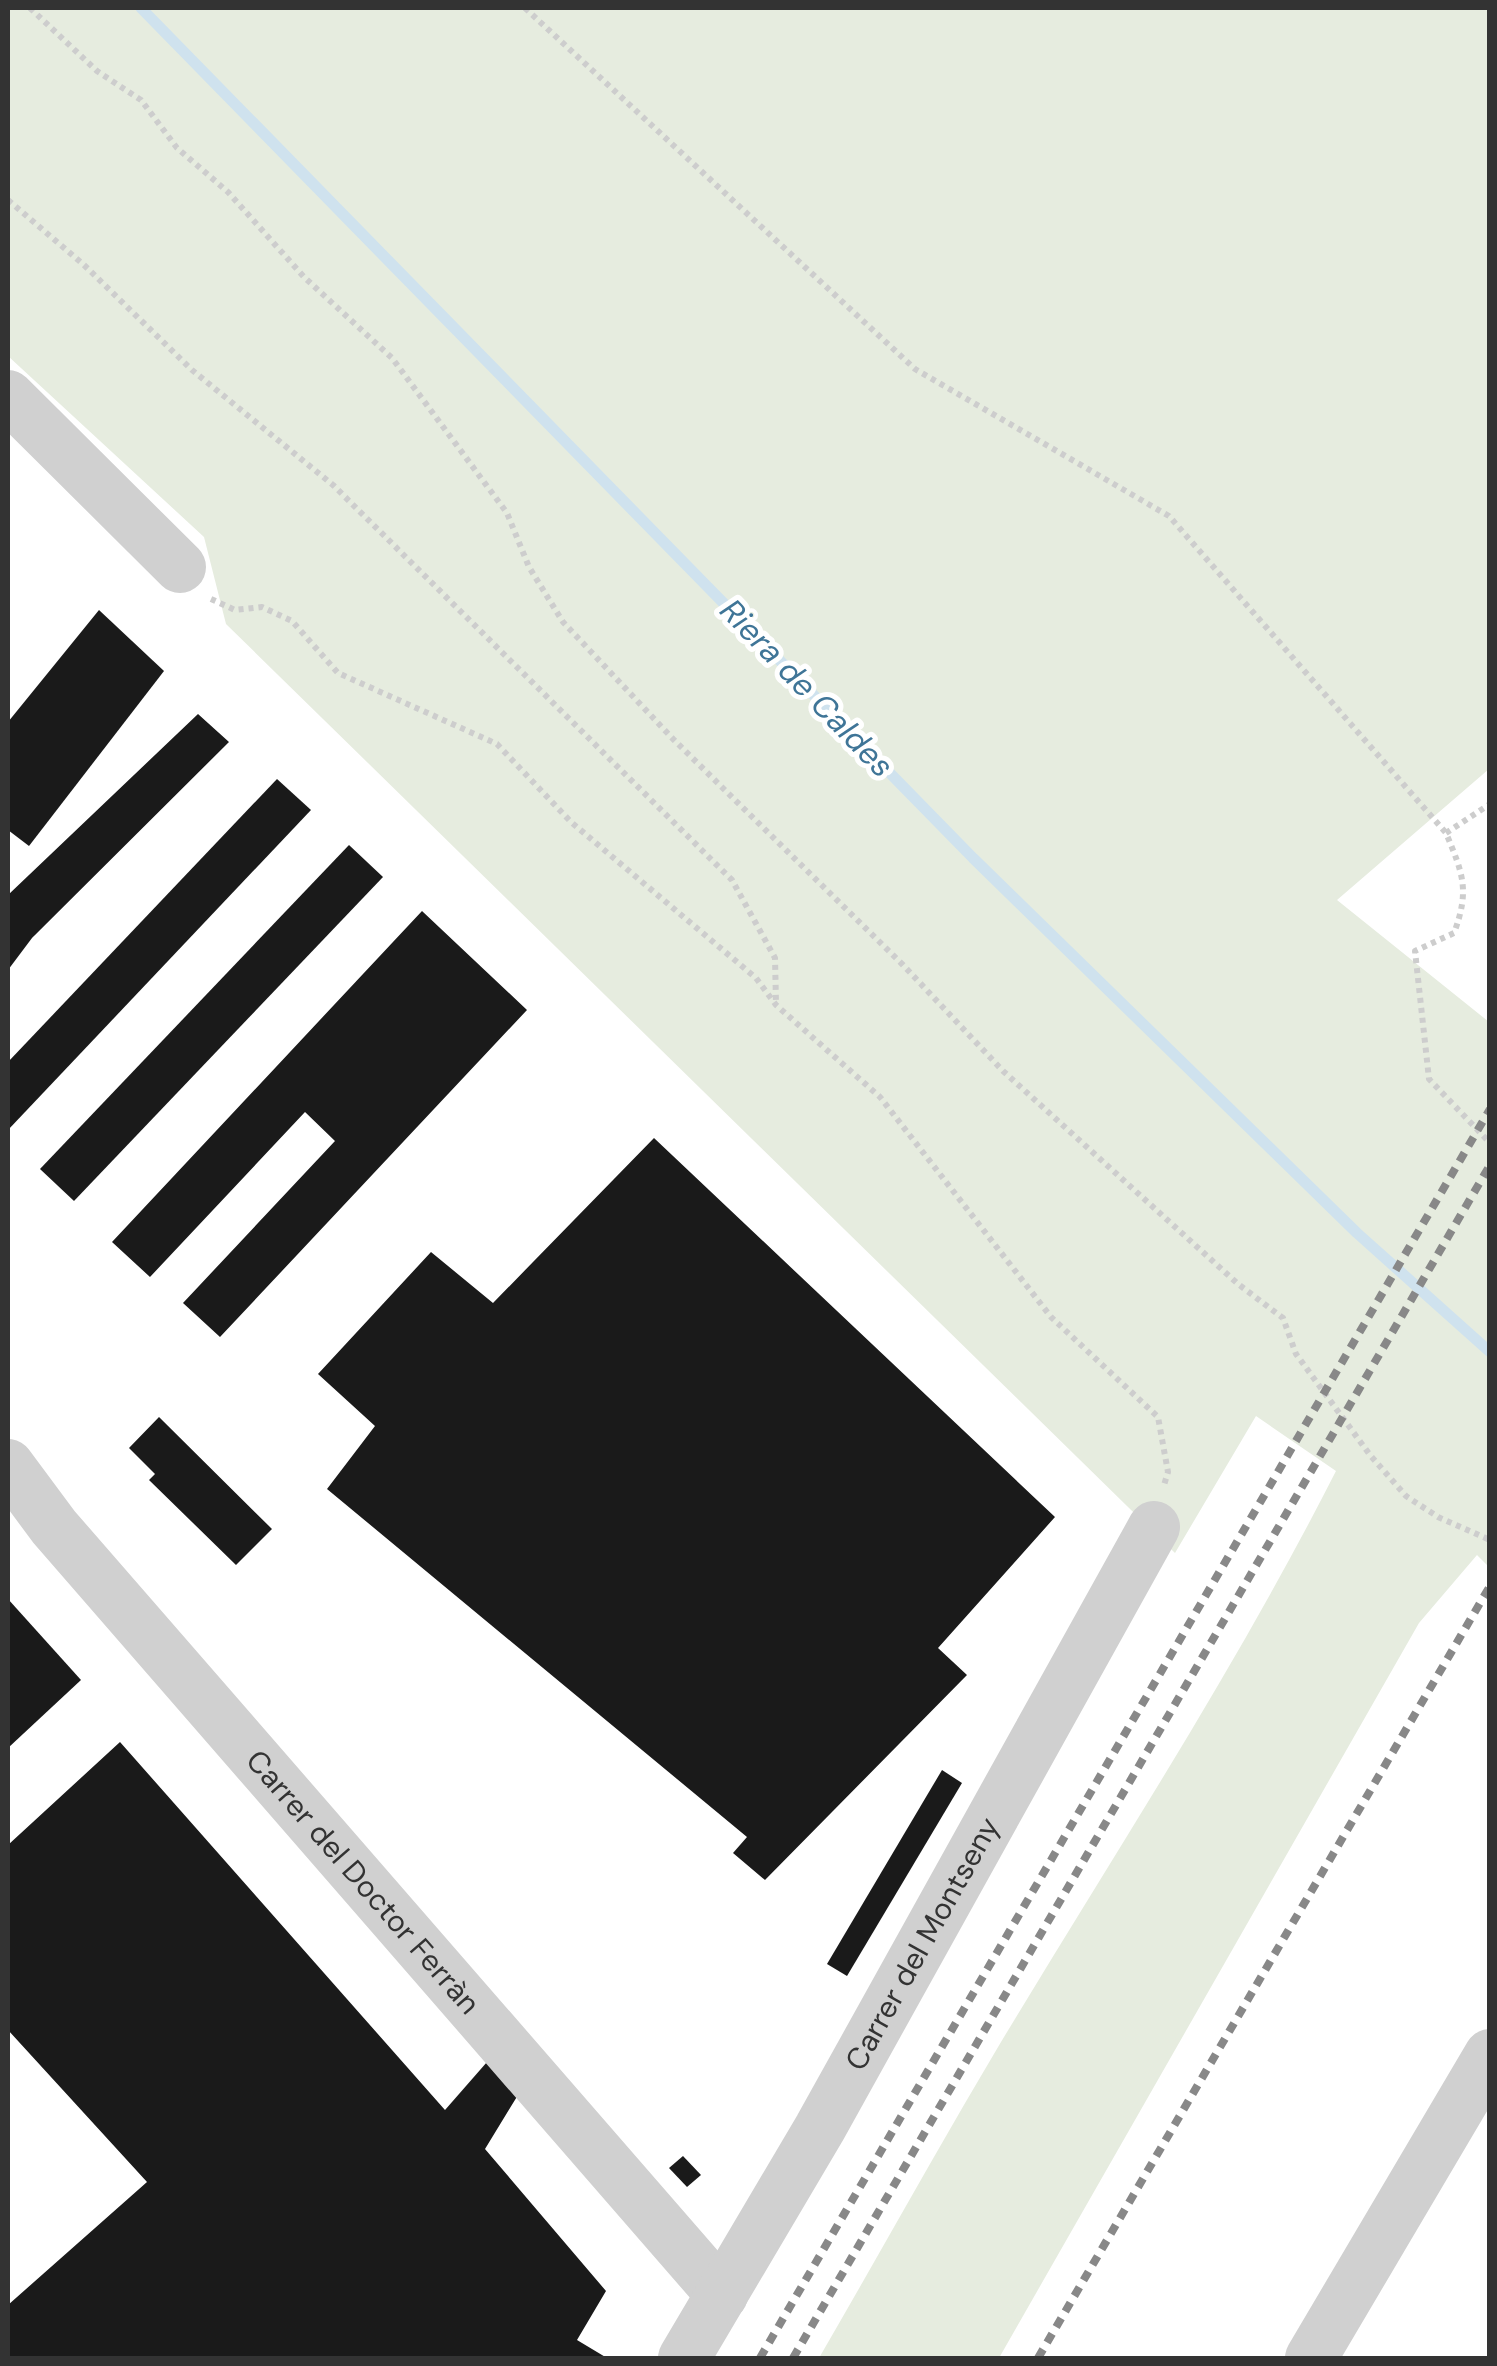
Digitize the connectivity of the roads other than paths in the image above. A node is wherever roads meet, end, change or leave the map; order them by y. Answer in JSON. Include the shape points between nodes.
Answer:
{"nodes":[{"id":1,"x":8,"y":396,"type":"edge"},
{"id":2,"x":180,"y":566,"type":"road end"},
{"id":3,"x":8,"y":1465,"type":"edge"},
{"id":4,"x":1154,"y":1527,"type":"road end"},
{"id":5,"x":1490,"y":2055,"type":"edge"},
{"id":6,"x":722,"y":2295,"type":"junction"},
{"id":7,"x":684,"y":2358,"type":"edge"},
{"id":8,"x":1310,"y":2358,"type":"edge"}],
"edges":[{"from":1,"to":2,"type":"street"},
{"from":3,"to":6,"type":"street","name":"Carrer del Doctor Ferràn","via":[[80,1557]]},
{"from":4,"to":6,"type":"street","name":"Carrer del Montseny"},
{"from":5,"to":8,"type":"street"},
{"from":6,"to":7,"type":"street","name":"Carrer del Montseny"}]}
